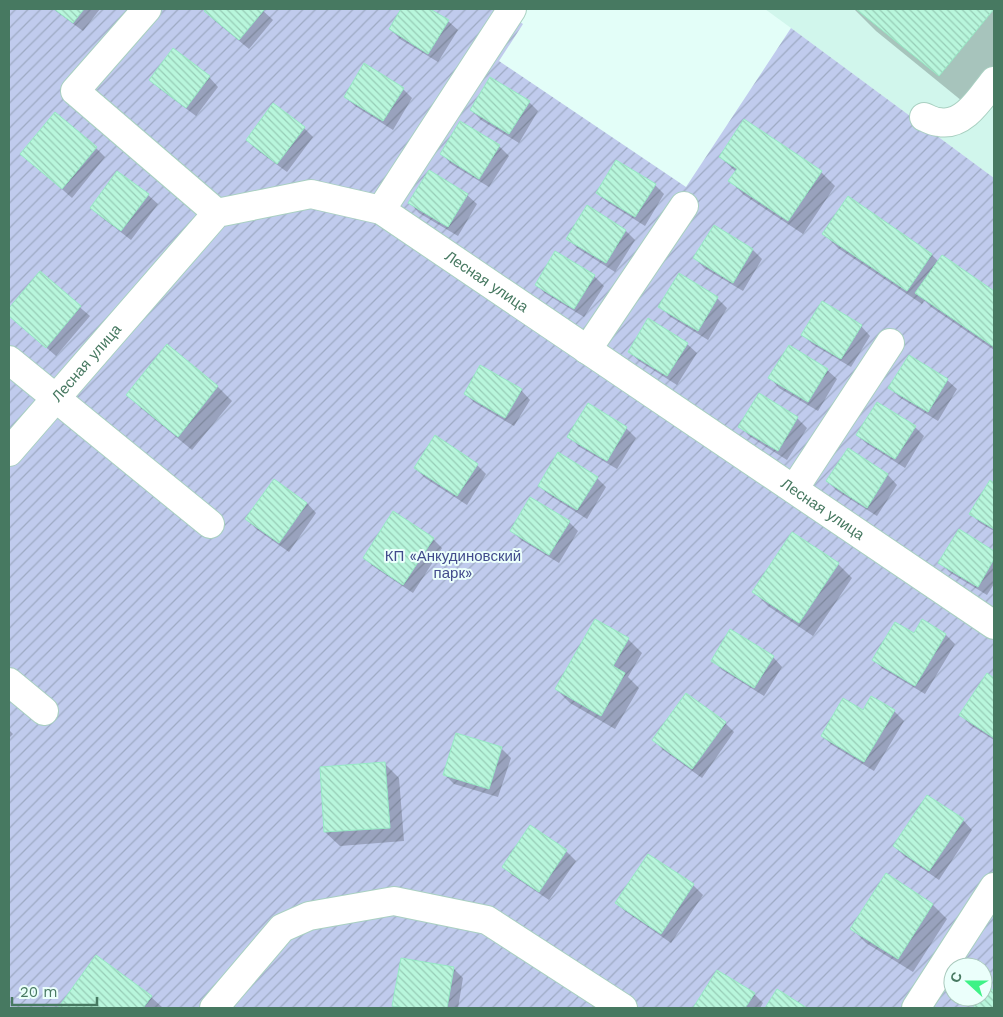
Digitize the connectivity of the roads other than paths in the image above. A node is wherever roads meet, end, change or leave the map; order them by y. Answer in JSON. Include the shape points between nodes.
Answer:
{"nodes":[{"id":1,"x":147,"y":9,"type":"edge"},
{"id":2,"x":512,"y":9,"type":"edge"},
{"id":3,"x":994,"y":81,"type":"edge"},
{"id":4,"x":924,"y":117,"type":"dead end"},
{"id":5,"x":684,"y":206,"type":"dead end"},
{"id":6,"x":380,"y":210,"type":"junction"},
{"id":7,"x":217,"y":213,"type":"junction"},
{"id":8,"x":890,"y":343,"type":"dead end"},
{"id":9,"x":588,"y":350,"type":"junction"},
{"id":10,"x":9,"y":360,"type":"edge"},
{"id":11,"x":56,"y":398,"type":"junction"},
{"id":12,"x":9,"y":452,"type":"edge"},
{"id":13,"x":794,"y":489,"type":"junction"},
{"id":14,"x":210,"y":524,"type":"dead end"},
{"id":15,"x":993,"y":622,"type":"edge"},
{"id":16,"x":9,"y":682,"type":"edge"},
{"id":17,"x":44,"y":711,"type":"dead end"},
{"id":18,"x":994,"y":887,"type":"edge"},
{"id":19,"x":214,"y":1008,"type":"edge"},
{"id":20,"x":623,"y":1008,"type":"edge"},
{"id":21,"x":916,"y":1008,"type":"edge"}],
"edges":[{"from":1,"to":7,"type":"street","via":[[75,91]]},
{"from":2,"to":6,"type":"street"},
{"from":3,"to":4,"type":"street","via":[[964,117],[939,123]]},
{"from":5,"to":9,"type":"street"},
{"from":6,"to":7,"type":"street","name":"Лесная улица","via":[[311,194]]},
{"from":6,"to":9,"type":"street","name":"Лесная улица"},
{"from":7,"to":11,"type":"street","name":"Лесная улица"},
{"from":8,"to":13,"type":"street"},
{"from":9,"to":13,"type":"street","name":"Лесная улица"},
{"from":10,"to":11,"type":"street"},
{"from":11,"to":12,"type":"street","name":"Лесная улица"},
{"from":11,"to":14,"type":"street"},
{"from":13,"to":15,"type":"street","name":"Лесная улица"},
{"from":16,"to":17,"type":"street"},
{"from":18,"to":21,"type":"street"},
{"from":19,"to":20,"type":"street","via":[[282,928],[309,916],[394,901],[488,920]]}]}
